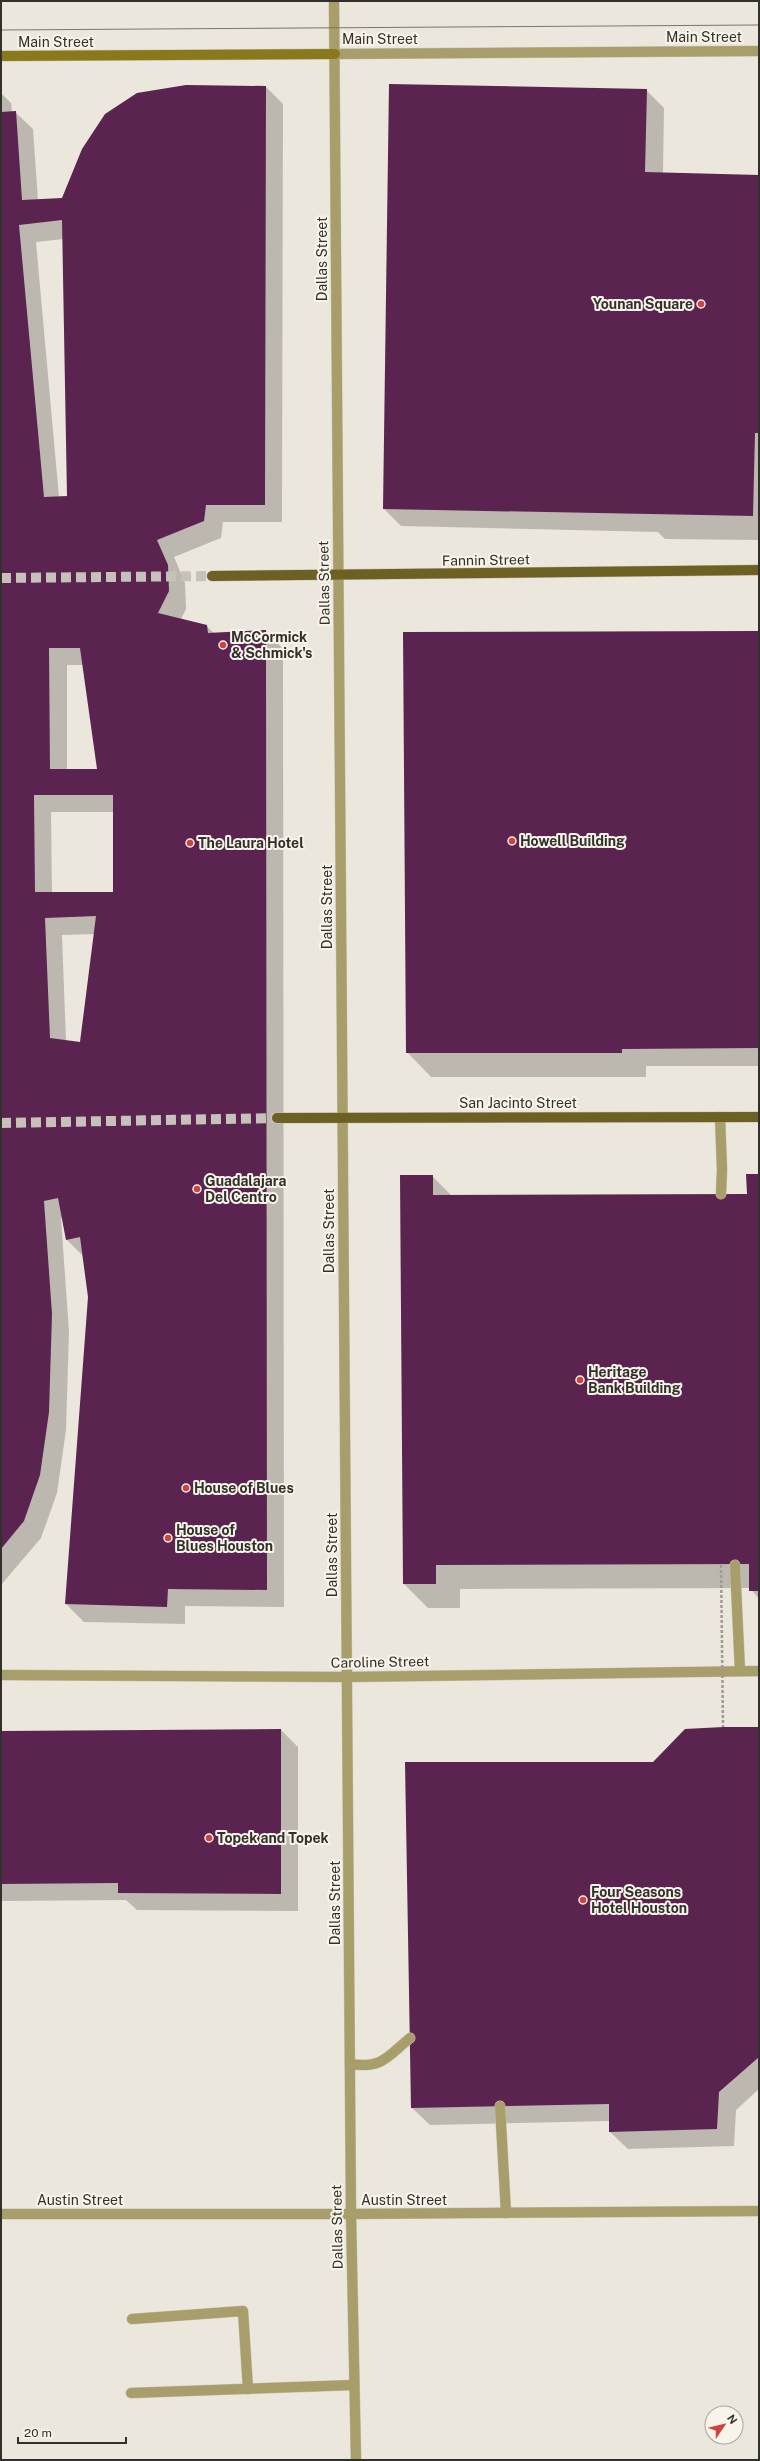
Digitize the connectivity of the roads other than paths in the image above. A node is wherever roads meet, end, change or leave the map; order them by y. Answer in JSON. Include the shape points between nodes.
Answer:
{"nodes":[{"id":1,"x":334,"y":1,"type":"edge"},
{"id":2,"x":759,"y":51,"type":"edge"},
{"id":3,"x":335,"y":54,"type":"junction"},
{"id":4,"x":1,"y":56,"type":"edge"},
{"id":5,"x":759,"y":570,"type":"edge"},
{"id":6,"x":338,"y":575,"type":"junction"},
{"id":7,"x":212,"y":576,"type":"tunnel mouth"},
{"id":8,"x":343,"y":1117,"type":"junction"},
{"id":9,"x":720,"y":1117,"type":"junction"},
{"id":10,"x":277,"y":1118,"type":"tunnel mouth"},
{"id":11,"x":759,"y":1118,"type":"edge"},
{"id":12,"x":721,"y":1194,"type":"dead end"},
{"id":13,"x":735,"y":1565,"type":"dead end"},
{"id":14,"x":740,"y":1671,"type":"junction"},
{"id":15,"x":759,"y":1671,"type":"edge"},
{"id":16,"x":1,"y":1675,"type":"edge"},
{"id":17,"x":347,"y":1677,"type":"junction"},
{"id":18,"x":410,"y":2038,"type":"dead end"},
{"id":19,"x":350,"y":2064,"type":"junction"},
{"id":20,"x":500,"y":2106,"type":"dead end"},
{"id":21,"x":759,"y":2211,"type":"edge"},
{"id":22,"x":506,"y":2213,"type":"junction"},
{"id":23,"x":1,"y":2214,"type":"edge"},
{"id":24,"x":351,"y":2214,"type":"junction"},
{"id":25,"x":132,"y":2319,"type":"dead end"},
{"id":26,"x":354,"y":2385,"type":"junction"},
{"id":27,"x":248,"y":2389,"type":"junction"},
{"id":28,"x":131,"y":2393,"type":"dead end"},
{"id":29,"x":356,"y":2460,"type":"edge"}],
"edges":[{"from":1,"to":3,"type":"street","name":"Dallas Street"},
{"from":2,"to":3,"type":"street","name":"Main Street"},
{"from":3,"to":4,"type":"main road","name":"Main Street"},
{"from":3,"to":6,"type":"street","name":"Dallas Street"},
{"from":5,"to":6,"type":"main road","name":"Fannin Street"},
{"from":6,"to":7,"type":"main road","name":"Fannin Street"},
{"from":6,"to":8,"type":"street","name":"Dallas Street"},
{"from":8,"to":9,"type":"main road","name":"San Jacinto Street"},
{"from":8,"to":10,"type":"main road","name":"San Jacinto Street"},
{"from":8,"to":17,"type":"street","name":"Dallas Street"},
{"from":9,"to":11,"type":"main road","name":"San Jacinto Street"},
{"from":9,"to":12,"type":"street"},
{"from":13,"to":14,"type":"street"},
{"from":14,"to":15,"type":"street","name":"Caroline Street"},
{"from":14,"to":17,"type":"street","name":"Caroline Street"},
{"from":16,"to":17,"type":"street","name":"Caroline Street"},
{"from":17,"to":19,"type":"street","name":"Dallas Street"},
{"from":18,"to":19,"type":"street","via":[[381,2062],[368,2067]]},
{"from":19,"to":24,"type":"street","name":"Dallas Street"},
{"from":20,"to":22,"type":"street"},
{"from":21,"to":22,"type":"street","name":"Austin Street"},
{"from":22,"to":24,"type":"street","name":"Austin Street"},
{"from":23,"to":24,"type":"street","name":"Austin Street"},
{"from":24,"to":26,"type":"street","name":"Dallas Street"},
{"from":25,"to":27,"type":"street","via":[[243,2311]]},
{"from":26,"to":27,"type":"street"},
{"from":26,"to":29,"type":"street","name":"Dallas Street"},
{"from":27,"to":28,"type":"street"}]}
